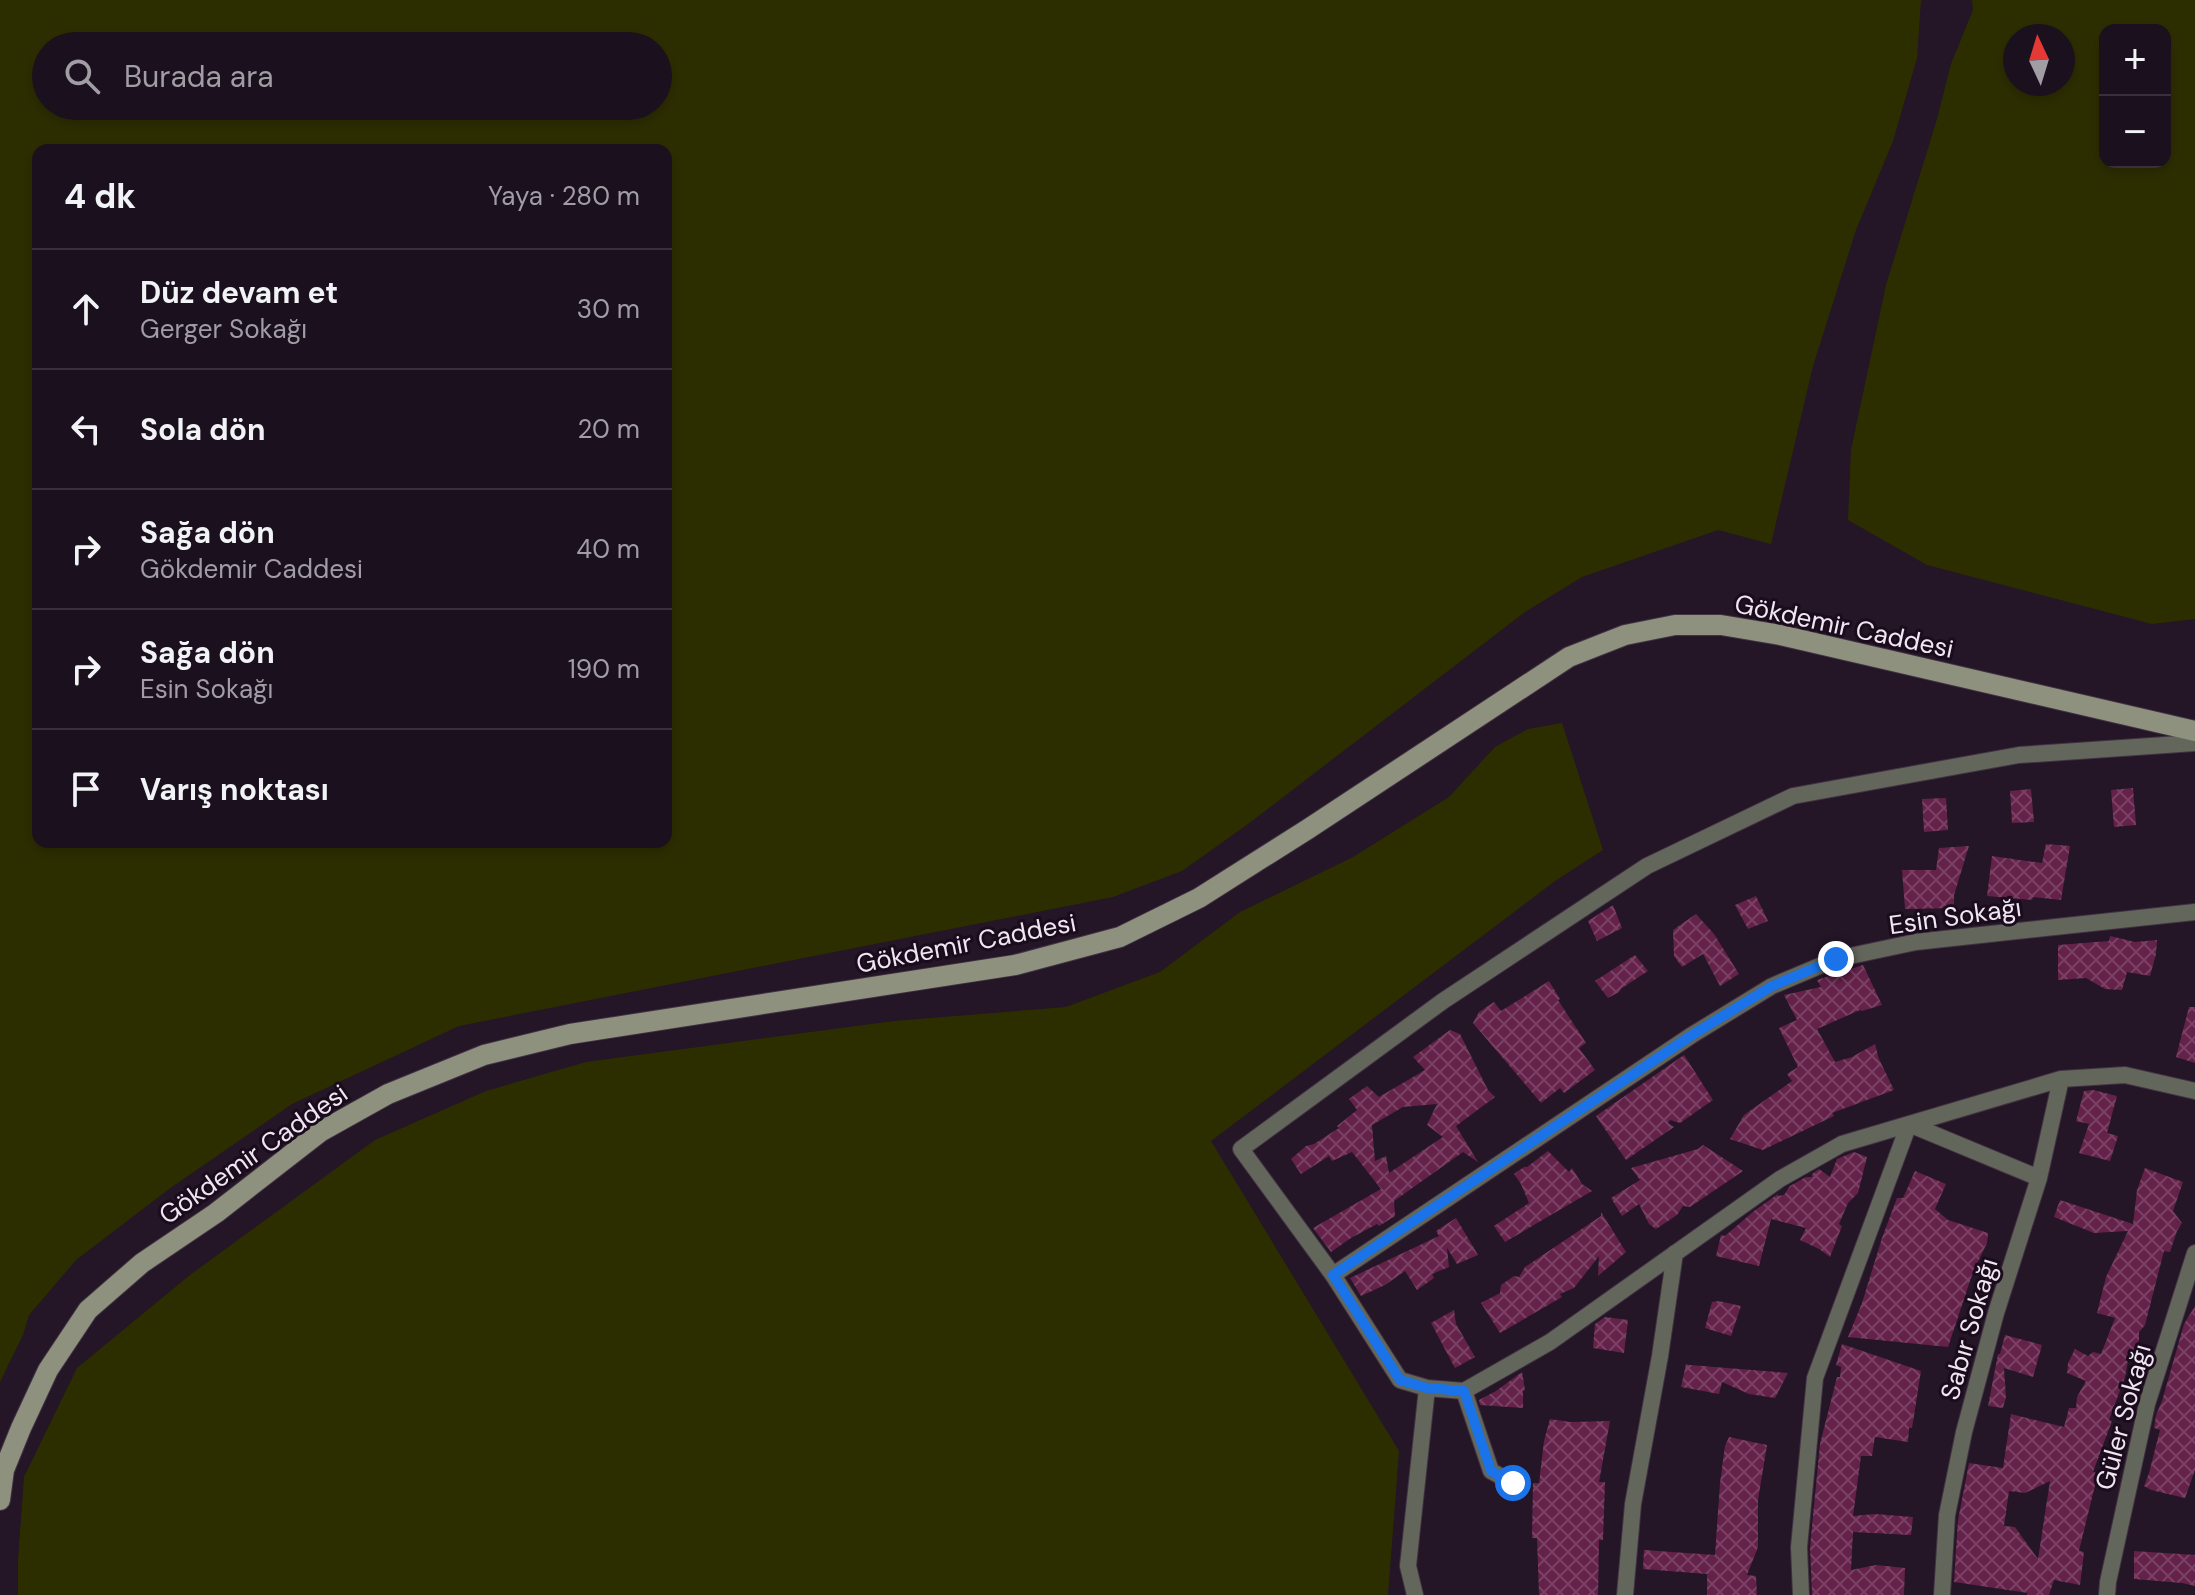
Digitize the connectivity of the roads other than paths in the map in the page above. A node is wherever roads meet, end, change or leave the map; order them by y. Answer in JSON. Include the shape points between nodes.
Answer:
{"nodes":[{"id":1,"x":2195,"y":731,"type":"edge"},
{"id":2,"x":2195,"y":743,"type":"edge"},
{"id":3,"x":2195,"y":912,"type":"edge"},
{"id":4,"x":2061,"y":1079,"type":"junction"},
{"id":5,"x":2195,"y":1091,"type":"edge"},
{"id":6,"x":1909,"y":1124,"type":"junction"},
{"id":7,"x":2039,"y":1178,"type":"junction"},
{"id":8,"x":1675,"y":1253,"type":"junction"},
{"id":9,"x":2195,"y":1253,"type":"edge"},
{"id":10,"x":1333,"y":1275,"type":"junction"},
{"id":11,"x":1427,"y":1388,"type":"junction"},
{"id":12,"x":1464,"y":1391,"type":"junction"},
{"id":13,"x":1513,"y":1483,"type":"dead end"},
{"id":14,"x":0,"y":1500,"type":"edge"},
{"id":15,"x":1415,"y":1595,"type":"edge"},
{"id":16,"x":1625,"y":1595,"type":"edge"},
{"id":17,"x":1801,"y":1595,"type":"edge"},
{"id":18,"x":1942,"y":1595,"type":"edge"},
{"id":19,"x":2107,"y":1595,"type":"edge"}],
"edges":[{"from":1,"to":14,"type":"main road","name":"Gökdemir Caddesi","via":[[1721,625],[1675,625],[1625,635],[1569,657],[1199,898],[1120,937],[1015,965],[570,1034],[484,1055],[388,1094],[320,1132],[142,1263],[88,1310],[48,1370],[21,1428],[4,1470]]},
{"from":2,"to":10,"type":"street","via":[[2019,755],[1793,796],[1647,866],[1443,1001],[1241,1149]]},
{"from":3,"to":10,"type":"street","name":"Esin Sokağı","via":[[1916,942],[1836,959],[1772,986],[1692,1035]]},
{"from":4,"to":5,"type":"street","via":[[2125,1075]]},
{"from":4,"to":6,"type":"street"},
{"from":4,"to":7,"type":"street","name":"Sabır Sokağı"},
{"from":6,"to":7,"type":"street"},
{"from":6,"to":8,"type":"street","via":[[1842,1144],[1780,1179]]},
{"from":6,"to":17,"type":"street","via":[[1815,1378],[1799,1547]]},
{"from":7,"to":18,"type":"street","name":"Sabır Sokağı","via":[[1964,1432],[1947,1515]]},
{"from":8,"to":12,"type":"street","via":[[1550,1342]]},
{"from":8,"to":16,"type":"street","via":[[1633,1504]]},
{"from":9,"to":19,"type":"street","name":"Güler Sokağı","via":[[2147,1404]]},
{"from":10,"to":11,"type":"street","via":[[1400,1380]]},
{"from":11,"to":12,"type":"street"},
{"from":11,"to":15,"type":"street","via":[[1408,1566]]},
{"from":12,"to":13,"type":"street","via":[[1491,1471]]}]}
